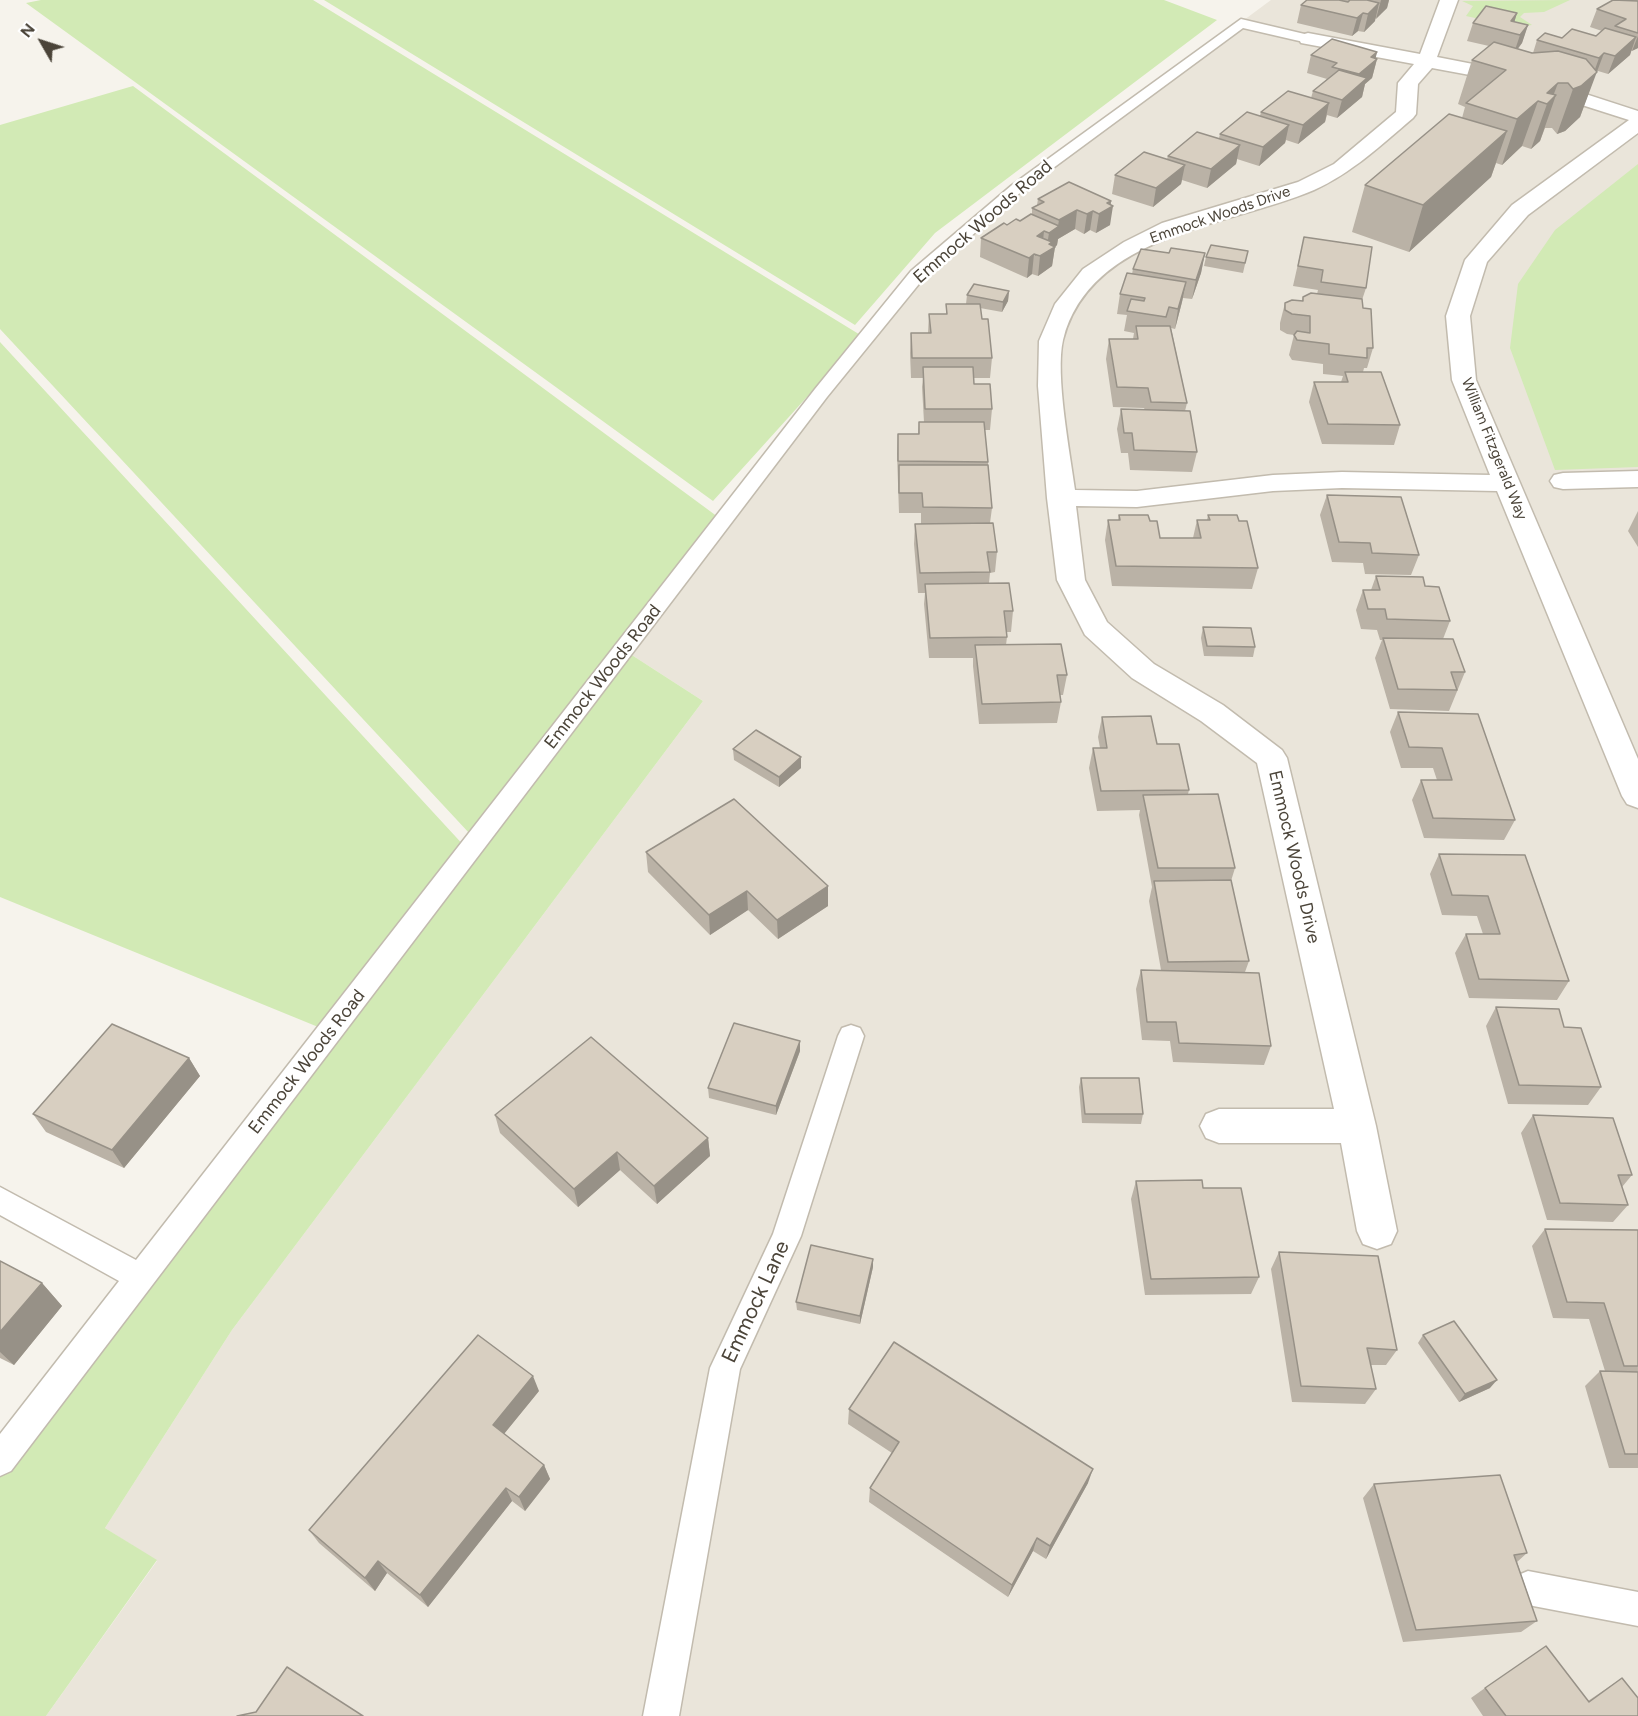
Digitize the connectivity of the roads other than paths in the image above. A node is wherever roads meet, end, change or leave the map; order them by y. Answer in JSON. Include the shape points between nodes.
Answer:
{"nodes":[{"id":1,"x":1449,"y":0,"type":"edge"},
{"id":2,"x":1308,"y":39,"type":"joint"},
{"id":3,"x":1426,"y":63,"type":"junction"},
{"id":4,"x":1638,"y":117,"type":"edge"},
{"id":5,"x":1638,"y":123,"type":"edge"},
{"id":6,"x":1638,"y":479,"type":"edge"},
{"id":7,"x":1563,"y":481,"type":"dead end"},
{"id":8,"x":1507,"y":483,"type":"junction"},
{"id":9,"x":1060,"y":498,"type":"junction"},
{"id":10,"x":1638,"y":796,"type":"edge"},
{"id":11,"x":851,"y":1036,"type":"dead end"},
{"id":12,"x":1219,"y":1126,"type":"dead end"},
{"id":13,"x":1357,"y":1126,"type":"junction"},
{"id":14,"x":0,"y":1200,"type":"edge"},
{"id":15,"x":1377,"y":1230,"type":"dead end"},
{"id":16,"x":141,"y":1278,"type":"junction"},
{"id":17,"x":0,"y":1460,"type":"edge"},
{"id":18,"x":1528,"y":1588,"type":"edge"},
{"id":19,"x":1638,"y":1609,"type":"edge"},
{"id":20,"x":662,"y":1716,"type":"edge"}],
"edges":[{"from":1,"to":3,"type":"street","name":"Emmock Woods Drive"},
{"from":2,"to":3,"type":"street"},
{"from":2,"to":16,"type":"lane","name":"Emmock Woods Road","via":[[1241,23],[1017,189],[917,275],[821,393]]},
{"from":3,"to":4,"type":"street","via":[[1517,78]]},
{"from":3,"to":9,"type":"street","name":"Emmock Woods Drive","via":[[1408,83],[1406,114],[1341,168],[1305,186],[1170,228],[1091,274],[1067,304],[1051,341],[1050,386]]},
{"from":5,"to":8,"type":"street","name":"William Fitzgerald Way","via":[[1520,210],[1476,260],[1458,316],[1464,380]]},
{"from":6,"to":7,"type":"street"},
{"from":8,"to":9,"type":"street","via":[[1342,480],[1273,483],[1137,499]]},
{"from":8,"to":10,"type":"street","name":"William Fitzgerald Way"},
{"from":9,"to":13,"type":"street","name":"Emmock Woods Drive","via":[[1071,580],[1095,628],[1143,671],[1212,713],[1271,759]]},
{"from":11,"to":20,"type":"lane","name":"Emmock Lane","via":[[787,1236],[725,1368]]},
{"from":12,"to":13,"type":"street"},
{"from":13,"to":15,"type":"street","name":"Emmock Woods Drive"},
{"from":14,"to":16,"type":"lane"},
{"from":16,"to":17,"type":"lane","name":"Emmock Woods Road"},
{"from":18,"to":19,"type":"lane"}]}
